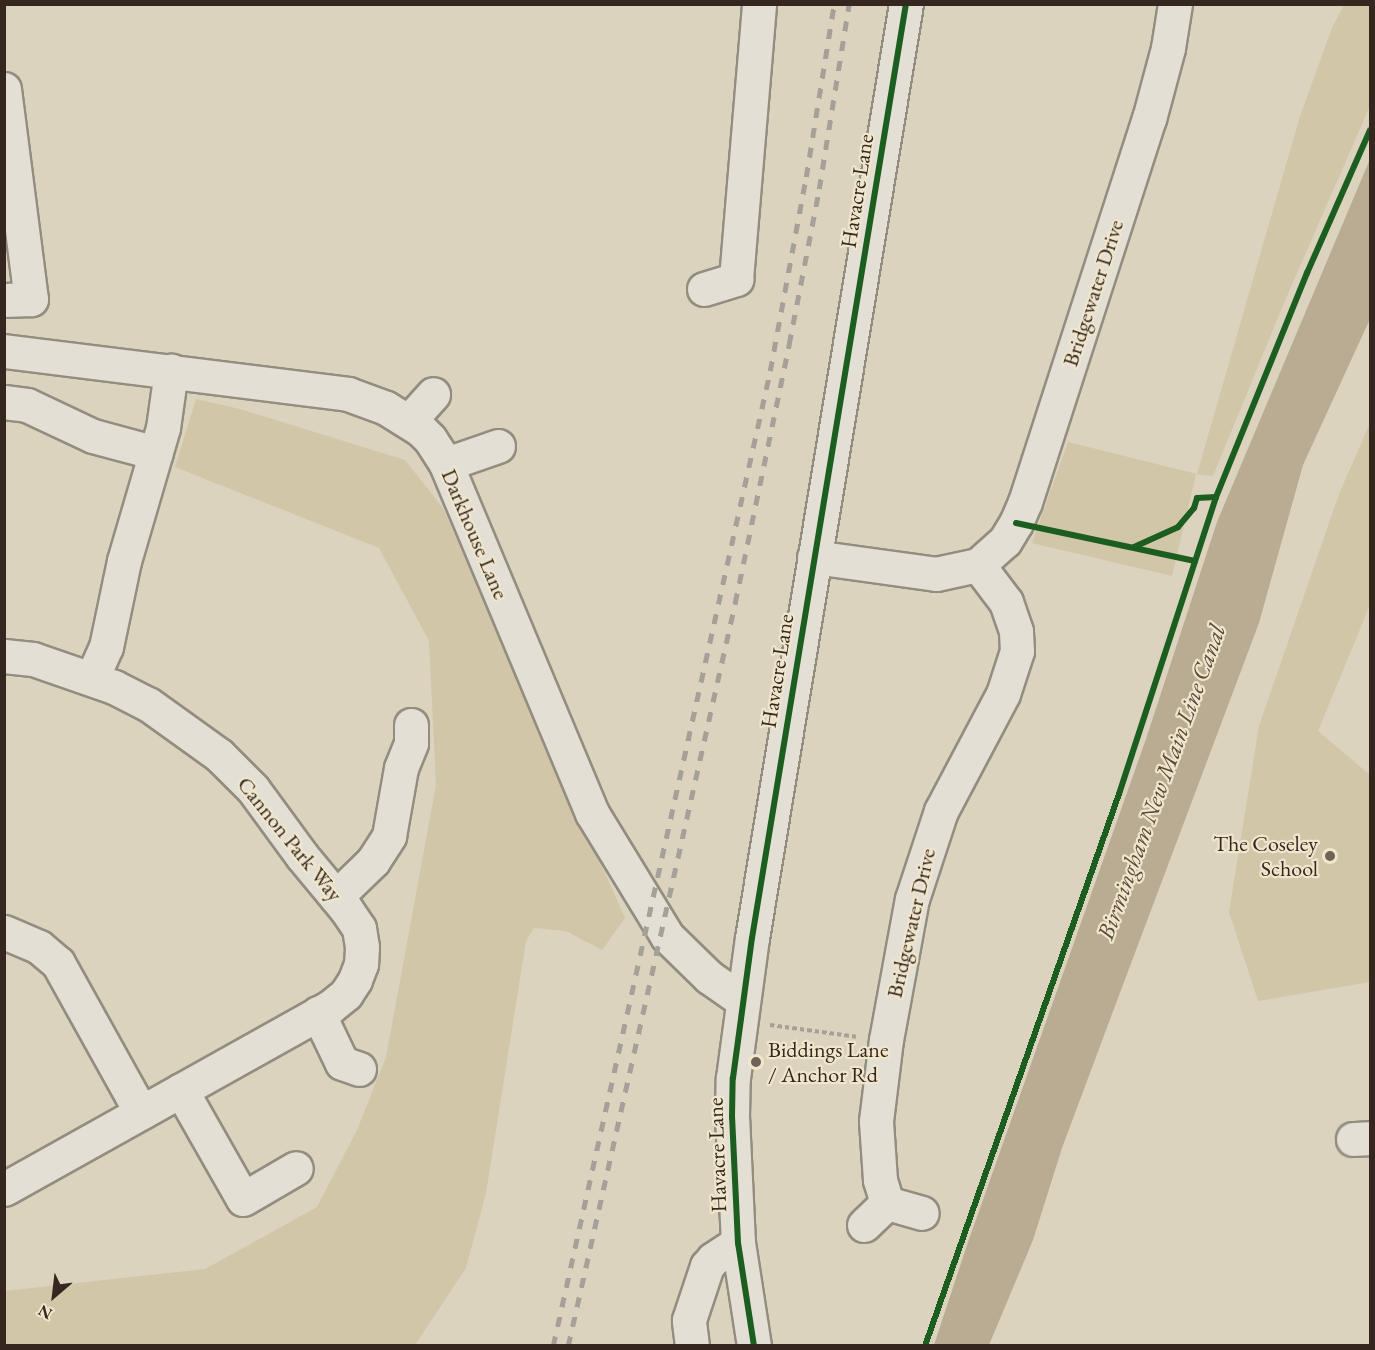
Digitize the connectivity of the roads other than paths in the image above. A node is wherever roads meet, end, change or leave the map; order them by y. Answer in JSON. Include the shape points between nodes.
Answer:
{"nodes":[{"id":1,"x":759,"y":4,"type":"edge"},
{"id":2,"x":906,"y":4,"type":"edge"},
{"id":3,"x":1175,"y":4,"type":"edge"},
{"id":4,"x":4,"y":89,"type":"edge"},
{"id":5,"x":704,"y":289,"type":"dead end"},
{"id":6,"x":4,"y":300,"type":"edge"},
{"id":7,"x":4,"y":351,"type":"edge"},
{"id":8,"x":171,"y":371,"type":"junction"},
{"id":9,"x":434,"y":394,"type":"dead end"},
{"id":10,"x":4,"y":402,"type":"edge"},
{"id":11,"x":409,"y":421,"type":"junction"},
{"id":12,"x":498,"y":446,"type":"dead end"},
{"id":13,"x":156,"y":453,"type":"junction"},
{"id":14,"x":446,"y":464,"type":"junction"},
{"id":15,"x":814,"y":557,"type":"junction"},
{"id":16,"x":978,"y":565,"type":"junction"},
{"id":17,"x":4,"y":656,"type":"edge"},
{"id":18,"x":92,"y":678,"type":"junction"},
{"id":19,"x":411,"y":725,"type":"dead end"},
{"id":20,"x":336,"y":897,"type":"junction"},
{"id":21,"x":4,"y":932,"type":"edge"},
{"id":22,"x":741,"y":1011,"type":"junction"},
{"id":23,"x":318,"y":1013,"type":"junction"},
{"id":24,"x":359,"y":1069,"type":"dead end"},
{"id":25,"x":181,"y":1090,"type":"junction"},
{"id":26,"x":141,"y":1112,"type":"junction"},
{"id":27,"x":296,"y":1168,"type":"dead end"},
{"id":28,"x":4,"y":1188,"type":"edge"},
{"id":29,"x":887,"y":1203,"type":"junction"},
{"id":30,"x":922,"y":1213,"type":"dead end"},
{"id":31,"x":864,"y":1225,"type":"dead end"},
{"id":32,"x":738,"y":1243,"type":"junction"},
{"id":33,"x":692,"y":1346,"type":"edge"},
{"id":34,"x":754,"y":1346,"type":"edge"}],
"edges":[{"from":1,"to":5,"type":"street","via":[[736,279]]},
{"from":2,"to":15,"type":"street","name":"Havacre Lane"},
{"from":3,"to":16,"type":"street","name":"Bridgewater Drive","via":[[1149,119],[1025,501],[1005,541]]},
{"from":4,"to":6,"type":"street","via":[[32,299]]},
{"from":7,"to":8,"type":"street","name":"Darkhouse Lane"},
{"from":8,"to":11,"type":"street","name":"Darkhouse Lane","via":[[348,394]]},
{"from":8,"to":13,"type":"street"},
{"from":9,"to":11,"type":"street"},
{"from":10,"to":13,"type":"street","via":[[27,405],[93,436]]},
{"from":11,"to":14,"type":"street","name":"Darkhouse Lane","via":[[430,439]]},
{"from":12,"to":14,"type":"street"},
{"from":13,"to":18,"type":"street","via":[[124,561],[106,647]]},
{"from":14,"to":22,"type":"street","name":"Darkhouse Lane","via":[[592,813],[667,936]]},
{"from":15,"to":16,"type":"street","name":"Bridgewater Drive","via":[[936,574]]},
{"from":15,"to":22,"type":"street","name":"Havacre Lane"},
{"from":16,"to":29,"type":"street","name":"Bridgewater Drive","via":[[1006,602],[1017,631],[1017,651],[1004,694],[959,772],[926,853],[906,925],[876,1121],[880,1180]]},
{"from":17,"to":18,"type":"street","name":"Cannon Park Way","via":[[33,659]]},
{"from":18,"to":20,"type":"street","name":"Cannon Park Way","via":[[148,704],[219,755],[253,789]]},
{"from":19,"to":20,"type":"street","via":[[411,743],[401,768],[389,836],[373,861]]},
{"from":20,"to":23,"type":"street","name":"Cannon Park Way","via":[[359,928],[361,964],[346,994]]},
{"from":21,"to":26,"type":"street","via":[[39,947],[58,963]]},
{"from":22,"to":32,"type":"street","name":"Havacre Lane","via":[[732,1078]]},
{"from":23,"to":24,"type":"street","via":[[342,1063]]},
{"from":23,"to":25,"type":"street","name":"Cannon Park Way"},
{"from":25,"to":26,"type":"street","name":"Cannon Park Way"},
{"from":25,"to":27,"type":"street","via":[[243,1200]]},
{"from":26,"to":28,"type":"street","name":"Cannon Park Way"},
{"from":29,"to":30,"type":"street"},
{"from":29,"to":31,"type":"street"},
{"from":32,"to":33,"type":"street","via":[[707,1266],[689,1320]]},
{"from":32,"to":34,"type":"street","name":"Havacre Lane"}]}
